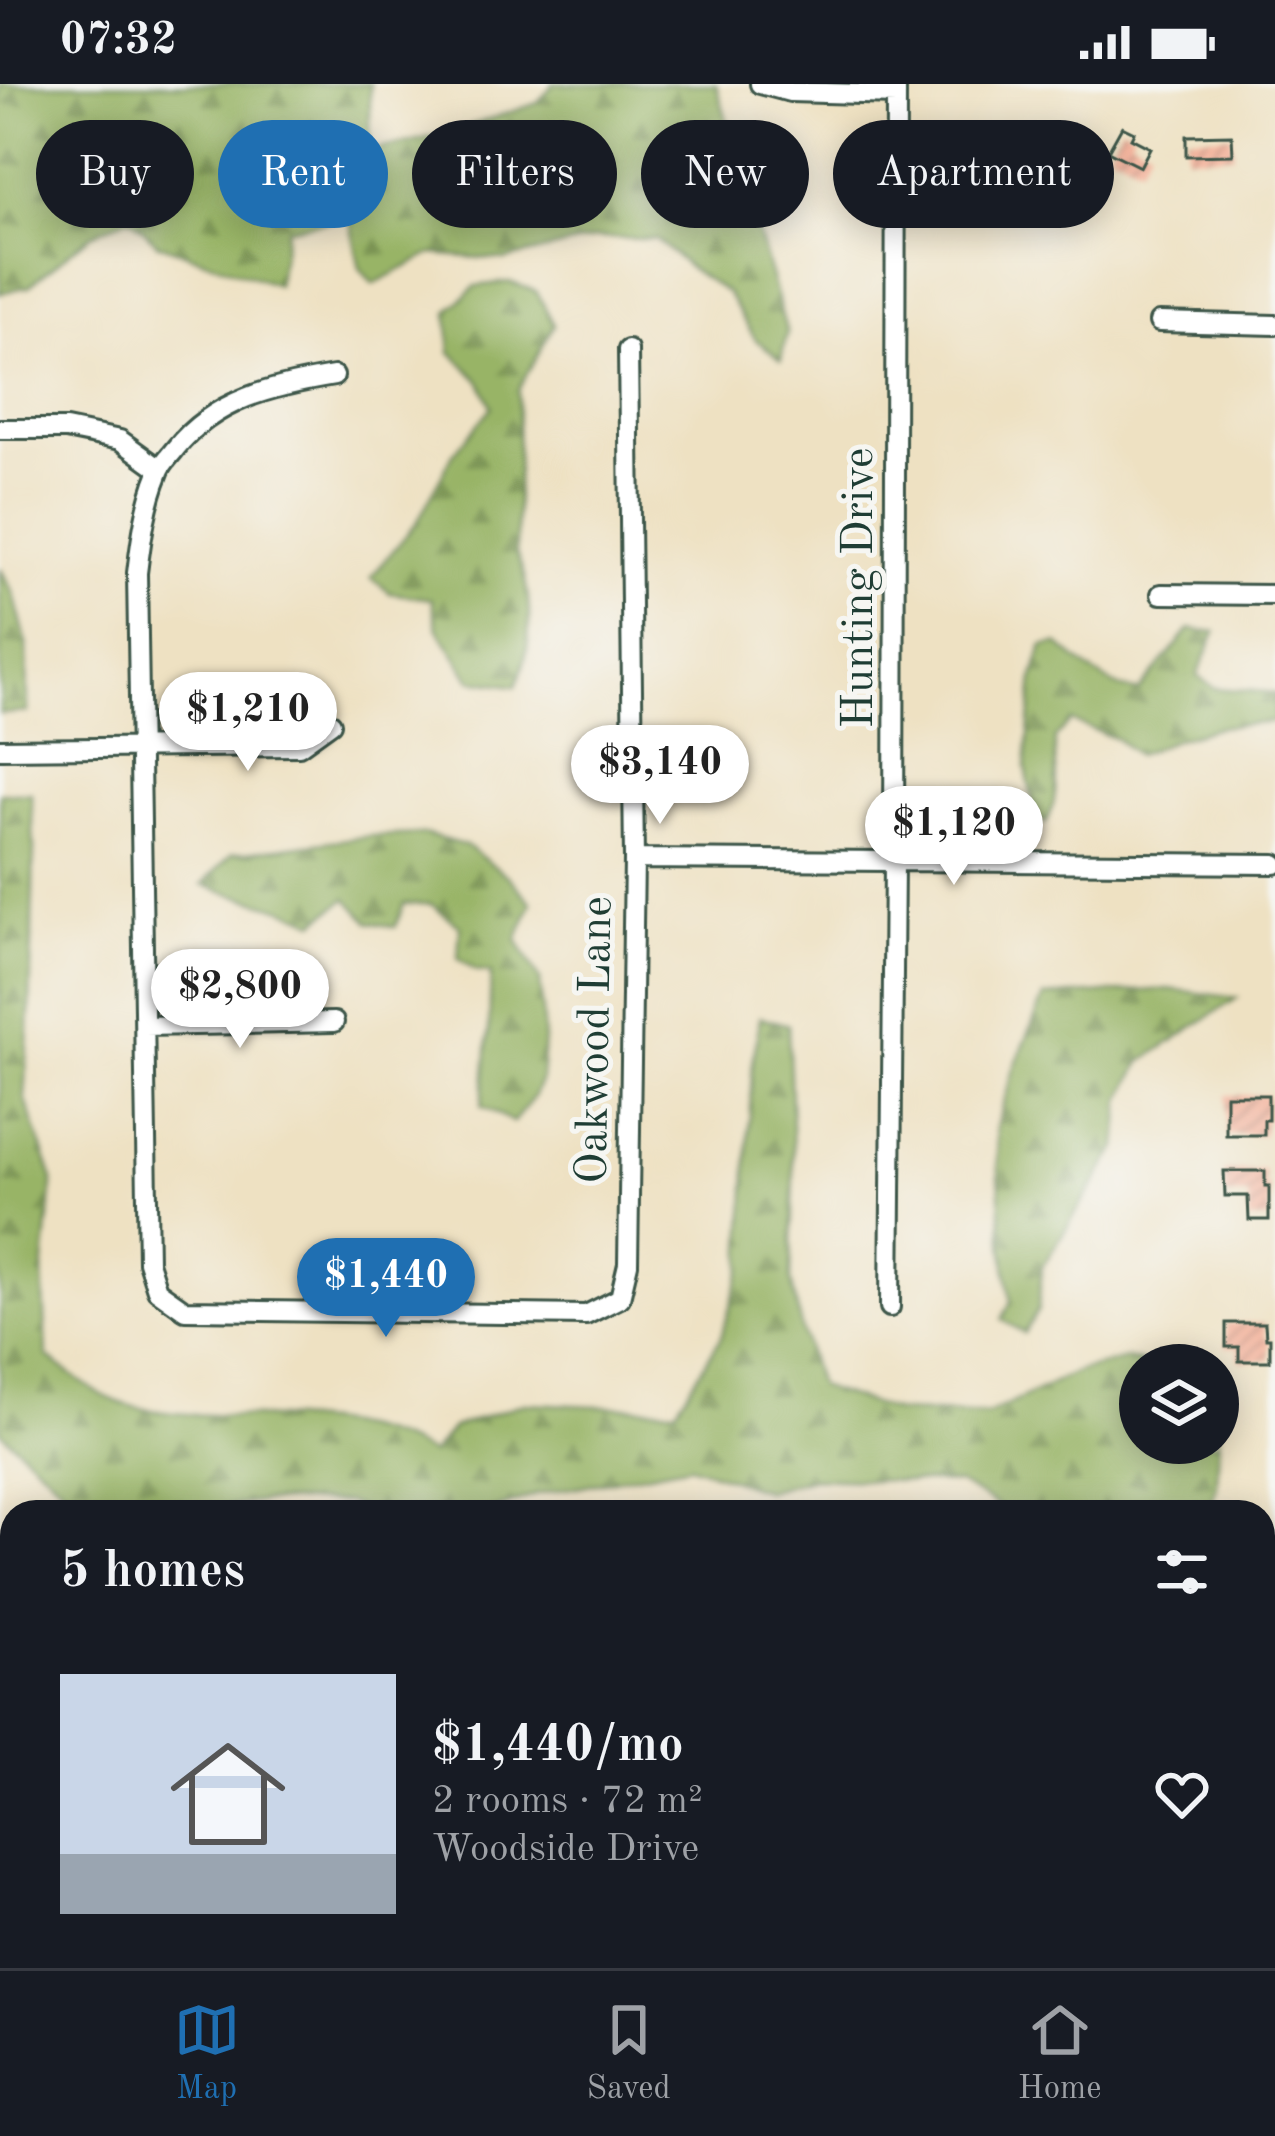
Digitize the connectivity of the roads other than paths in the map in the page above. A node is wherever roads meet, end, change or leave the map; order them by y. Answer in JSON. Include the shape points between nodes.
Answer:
{"nodes":[{"id":1,"x":760,"y":84,"type":"edge"},
{"id":2,"x":896,"y":89,"type":"edge"},
{"id":3,"x":1159,"y":322,"type":"dead end"},
{"id":4,"x":1275,"y":325,"type":"edge"},
{"id":5,"x":628,"y":350,"type":"dead end"},
{"id":6,"x":334,"y":376,"type":"dead end"},
{"id":7,"x":0,"y":429,"type":"edge"},
{"id":8,"x":160,"y":469,"type":"junction"},
{"id":9,"x":1161,"y":594,"type":"dead end"},
{"id":10,"x":1275,"y":596,"type":"edge"},
{"id":11,"x":331,"y":723,"type":"dead end"},
{"id":12,"x":0,"y":749,"type":"edge"},
{"id":13,"x":140,"y":749,"type":"junction"},
{"id":14,"x":634,"y":859,"type":"junction"},
{"id":15,"x":894,"y":861,"type":"junction"},
{"id":16,"x":1275,"y":864,"type":"edge"},
{"id":17,"x":334,"y":1022,"type":"dead end"},
{"id":18,"x":145,"y":1027,"type":"junction"},
{"id":19,"x":890,"y":1307,"type":"dead end"}],
"edges":[{"from":1,"to":2,"type":"street","via":[[790,92]]},
{"from":2,"to":15,"type":"street","name":"Hunting Drive"},
{"from":3,"to":4,"type":"street"},
{"from":5,"to":14,"type":"street","name":"Oakwood Lane"},
{"from":6,"to":8,"type":"street","via":[[233,401],[191,429]]},
{"from":7,"to":8,"type":"street","via":[[66,429],[120,440]]},
{"from":8,"to":13,"type":"street","via":[[137,573]]},
{"from":9,"to":10,"type":"street"},
{"from":11,"to":13,"type":"street","via":[[299,746]]},
{"from":12,"to":13,"type":"street"},
{"from":13,"to":18,"type":"street"},
{"from":14,"to":15,"type":"street"},
{"from":14,"to":18,"type":"street","name":"Oakwood Lane","via":[[628,1264],[620,1298],[586,1316],[185,1310],[157,1290],[148,1262]]},
{"from":15,"to":16,"type":"street"},
{"from":15,"to":19,"type":"street","name":"Hunting Drive"},
{"from":17,"to":18,"type":"street"}]}
